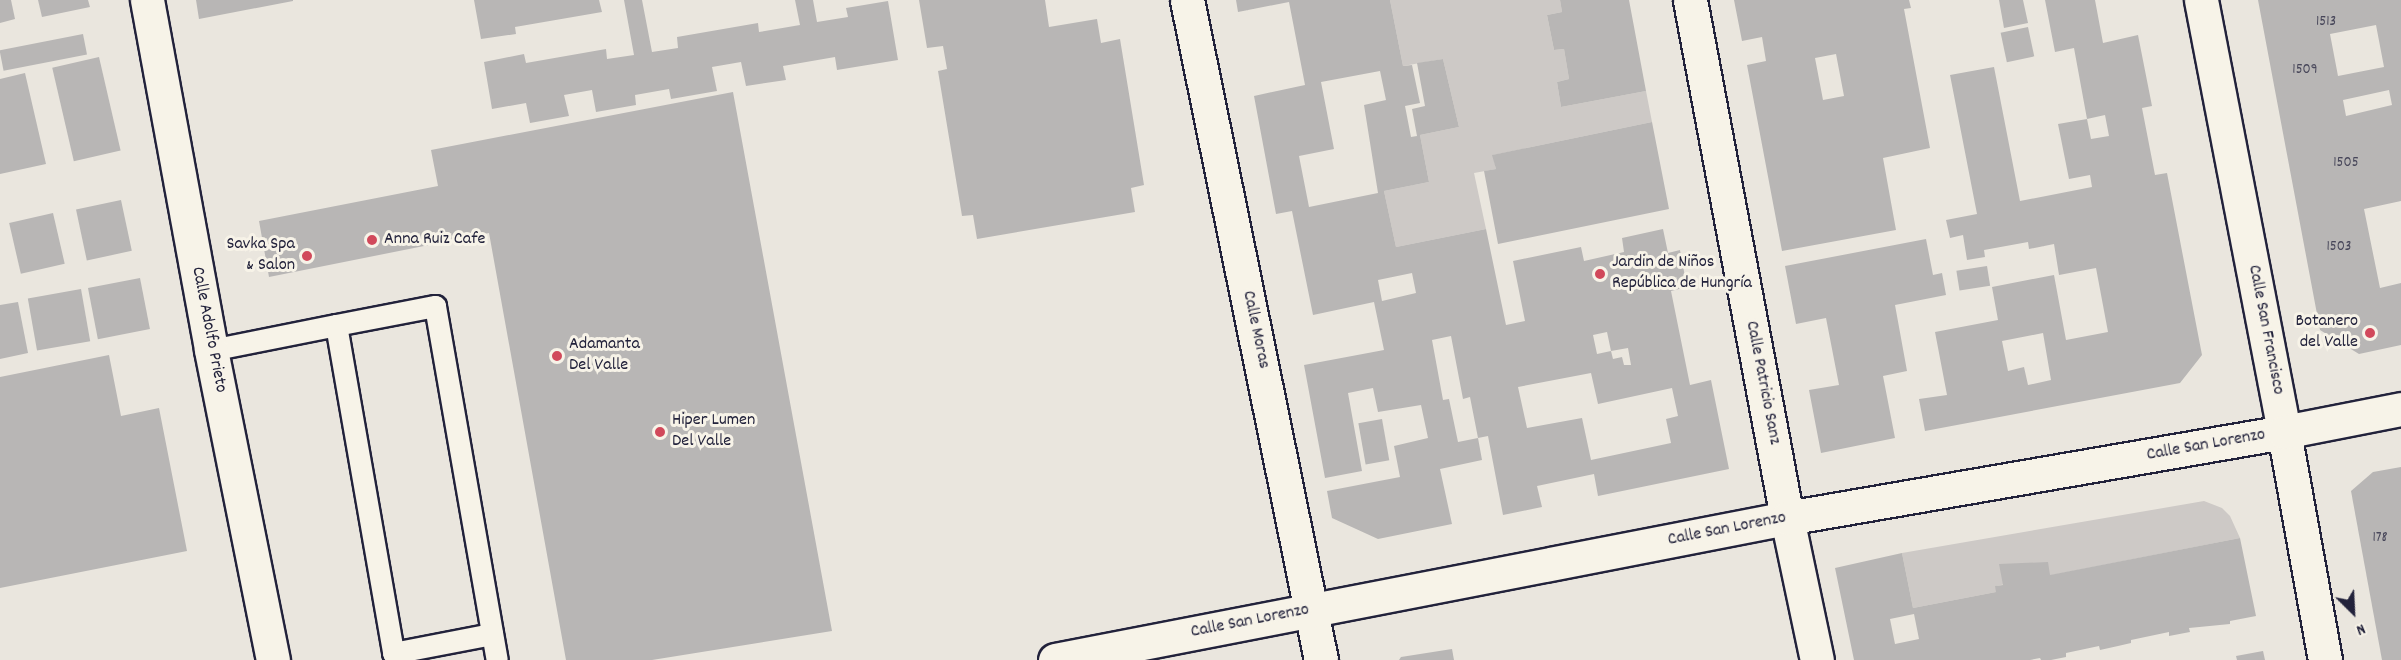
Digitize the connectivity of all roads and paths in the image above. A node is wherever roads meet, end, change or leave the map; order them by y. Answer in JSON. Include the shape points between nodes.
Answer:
{"nodes":[{"id":1,"x":147,"y":0,"type":"edge"},
{"id":2,"x":1187,"y":0,"type":"edge"},
{"id":3,"x":1690,"y":0,"type":"edge"},
{"id":4,"x":2201,"y":0,"type":"edge"},
{"id":5,"x":336,"y":325,"type":"junction"},
{"id":6,"x":211,"y":350,"type":"junction"},
{"id":7,"x":2401,"y":409,"type":"edge"},
{"id":8,"x":2284,"y":432,"type":"junction"},
{"id":9,"x":1787,"y":518,"type":"junction"},
{"id":10,"x":1312,"y":610,"type":"junction"},
{"id":11,"x":492,"y":634,"type":"junction"},
{"id":12,"x":432,"y":653,"type":"edge"},
{"id":13,"x":273,"y":660,"type":"edge"},
{"id":14,"x":496,"y":660,"type":"edge"},
{"id":15,"x":1055,"y":660,"type":"edge"},
{"id":16,"x":1321,"y":660,"type":"edge"},
{"id":17,"x":1817,"y":660,"type":"edge"},
{"id":18,"x":2325,"y":660,"type":"edge"}],
"edges":[{"from":1,"to":6,"type":"street","name":"Calle Adolfo Prieto"},
{"from":2,"to":10,"type":"street","name":"Calle Moras"},
{"from":3,"to":9,"type":"street","name":"Calle Patricio Sanz"},
{"from":4,"to":8,"type":"street","name":"Calle San Francisco"},
{"from":5,"to":6,"type":"lane"},
{"from":5,"to":11,"type":"lane","via":[[435,306]]},
{"from":5,"to":12,"type":"lane","via":[[393,653]]},
{"from":6,"to":13,"type":"street","name":"Calle Adolfo Prieto"},
{"from":7,"to":8,"type":"street","name":"Calle San Lorenzo"},
{"from":8,"to":9,"type":"street","name":"Calle San Lorenzo"},
{"from":8,"to":18,"type":"street","name":"Calle San Francisco"},
{"from":9,"to":10,"type":"street","name":"Calle San Lorenzo"},
{"from":9,"to":17,"type":"street","name":"Calle Patricio Sanz"},
{"from":10,"to":15,"type":"street","name":"Calle San Lorenzo"},
{"from":10,"to":16,"type":"street","name":"Calle Moras"},
{"from":11,"to":12,"type":"lane"},
{"from":11,"to":14,"type":"lane"}]}
